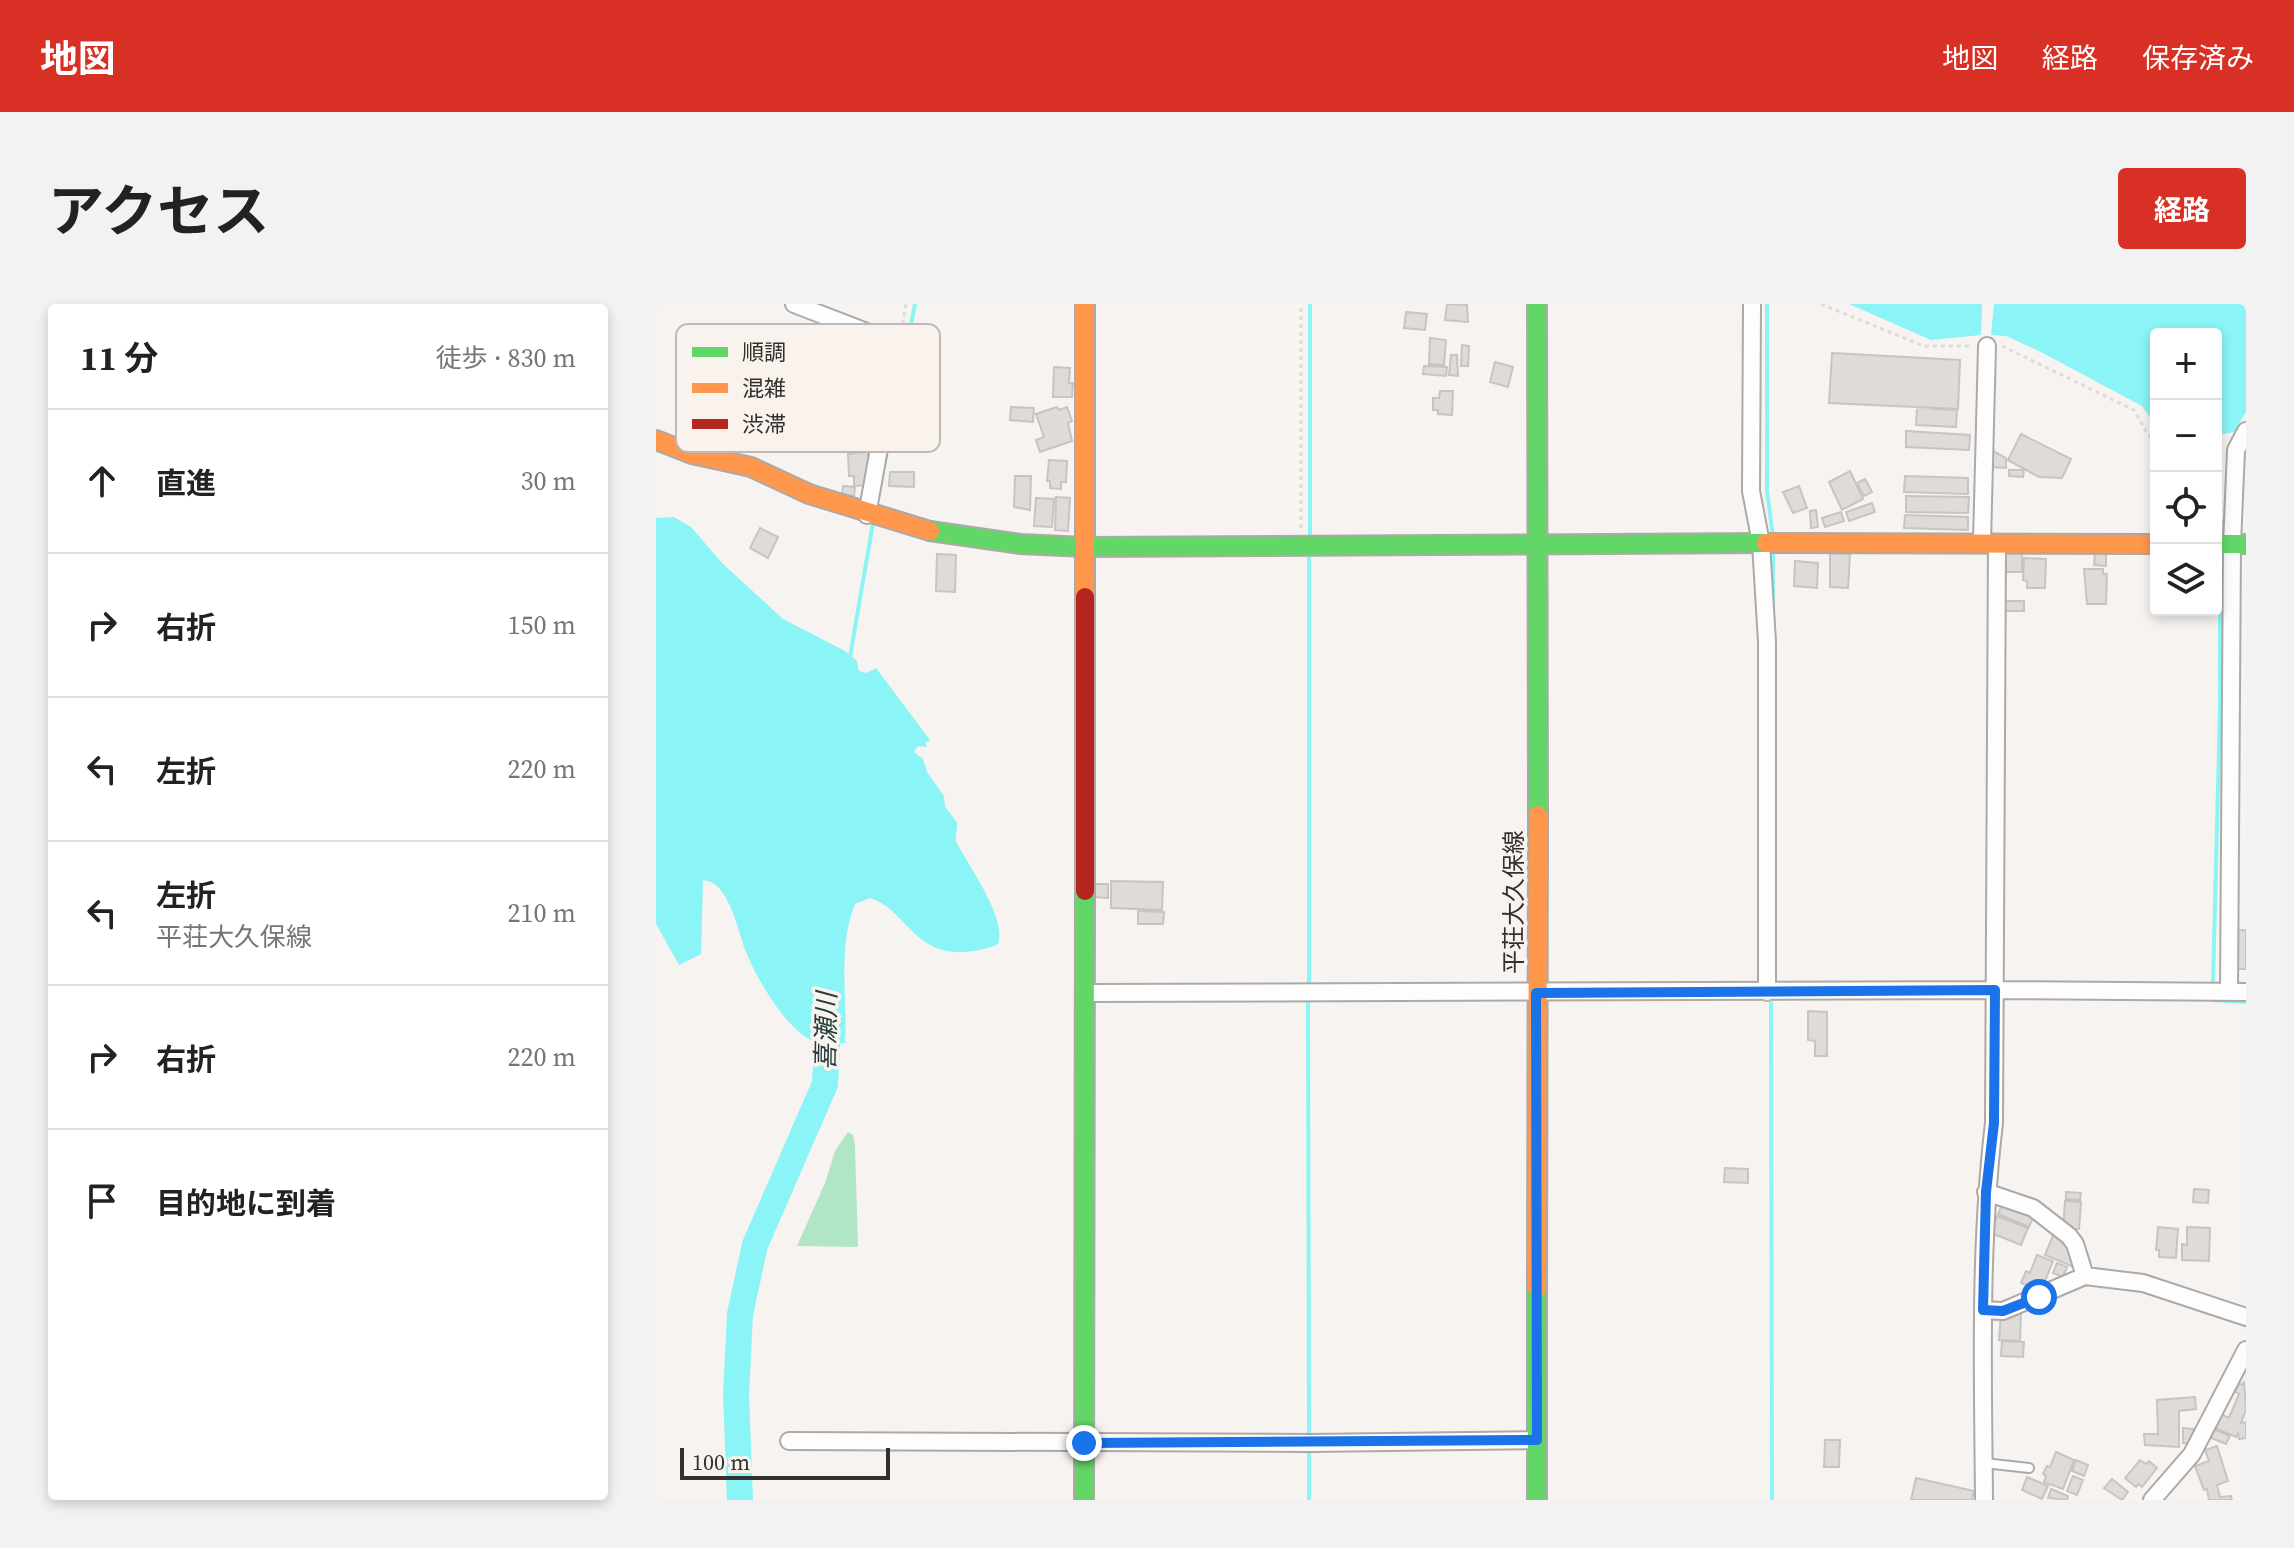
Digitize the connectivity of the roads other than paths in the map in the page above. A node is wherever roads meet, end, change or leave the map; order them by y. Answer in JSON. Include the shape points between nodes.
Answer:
{"nodes":[{"id":1,"x":794,"y":304,"type":"edge"},
{"id":2,"x":1085,"y":304,"type":"edge"},
{"id":3,"x":1537,"y":304,"type":"edge"},
{"id":4,"x":1752,"y":304,"type":"edge"},
{"id":5,"x":846,"y":324,"type":"edge"},
{"id":6,"x":1987,"y":346,"type":"dead end"},
{"id":7,"x":2246,"y":431,"type":"edge"},
{"id":8,"x":656,"y":440,"type":"edge"},
{"id":9,"x":676,"y":448,"type":"edge"},
{"id":10,"x":687,"y":452,"type":"edge"},
{"id":11,"x":878,"y":452,"type":"edge"},
{"id":12,"x":867,"y":515,"type":"junction"},
{"id":13,"x":1761,"y":543,"type":"junction"},
{"id":14,"x":1989,"y":543,"type":"junction"},
{"id":15,"x":1539,"y":544,"type":"junction"},
{"id":16,"x":2150,"y":544,"type":"edge"},
{"id":17,"x":2231,"y":544,"type":"edge"},
{"id":18,"x":1085,"y":547,"type":"junction"},
{"id":19,"x":2239,"y":715,"type":"edge"},
{"id":20,"x":1995,"y":990,"type":"junction"},
{"id":21,"x":1767,"y":992,"type":"junction"},
{"id":22,"x":2238,"y":992,"type":"edge"},
{"id":23,"x":1084,"y":993,"type":"junction"},
{"id":24,"x":1536,"y":993,"type":"junction"},
{"id":25,"x":1986,"y":1192,"type":"junction"},
{"id":26,"x":2085,"y":1276,"type":"junction"},
{"id":27,"x":1983,"y":1310,"type":"junction"},
{"id":28,"x":2246,"y":1317,"type":"edge"},
{"id":29,"x":2246,"y":1350,"type":"edge"},
{"id":30,"x":1537,"y":1440,"type":"junction"},
{"id":31,"x":789,"y":1441,"type":"dead end"},
{"id":32,"x":1084,"y":1443,"type":"junction"},
{"id":33,"x":1983,"y":1463,"type":"junction"},
{"id":34,"x":2029,"y":1468,"type":"dead end"},
{"id":35,"x":2155,"y":1499,"type":"edge"},
{"id":36,"x":1084,"y":1500,"type":"edge"},
{"id":37,"x":1537,"y":1500,"type":"edge"},
{"id":38,"x":1984,"y":1500,"type":"edge"}],
"edges":[{"from":1,"to":5,"type":"street"},
{"from":2,"to":18,"type":"street"},
{"from":3,"to":15,"type":"street","name":"平荘大久保線"},
{"from":4,"to":13,"type":"street","via":[[1751,491]]},
{"from":6,"to":14,"type":"street"},
{"from":7,"to":17,"type":"street","via":[[2236,450]]},
{"from":8,"to":9,"type":"street"},
{"from":10,"to":12,"type":"street","via":[[751,467]]},
{"from":11,"to":12,"type":"street"},
{"from":12,"to":18,"type":"street","via":[[967,538]]},
{"from":13,"to":14,"type":"street"},
{"from":13,"to":15,"type":"street"},
{"from":13,"to":21,"type":"street","via":[[1767,642]]},
{"from":14,"to":16,"type":"street"},
{"from":14,"to":20,"type":"street"},
{"from":15,"to":18,"type":"street"},
{"from":15,"to":24,"type":"street","name":"平荘大久保線"},
{"from":17,"to":19,"type":"street"},
{"from":18,"to":23,"type":"street"},
{"from":19,"to":22,"type":"street"},
{"from":20,"to":21,"type":"street"},
{"from":20,"to":22,"type":"street"},
{"from":20,"to":25,"type":"street","via":[[1994,1123]]},
{"from":21,"to":24,"type":"street"},
{"from":23,"to":24,"type":"street"},
{"from":23,"to":32,"type":"street"},
{"from":24,"to":30,"type":"street","name":"平荘大久保線"},
{"from":25,"to":26,"type":"street","via":[[2033,1208],[2069,1236]]},
{"from":25,"to":27,"type":"street"},
{"from":26,"to":27,"type":"street","via":[[2003,1311]]},
{"from":26,"to":28,"type":"street","via":[[2143,1283]]},
{"from":27,"to":33,"type":"street"},
{"from":29,"to":35,"type":"street","via":[[2192,1454]]},
{"from":30,"to":32,"type":"street"},
{"from":30,"to":37,"type":"street","name":"平荘大久保線"},
{"from":31,"to":32,"type":"street"},
{"from":32,"to":36,"type":"street"},
{"from":33,"to":34,"type":"lane"},
{"from":33,"to":38,"type":"street"}]}
